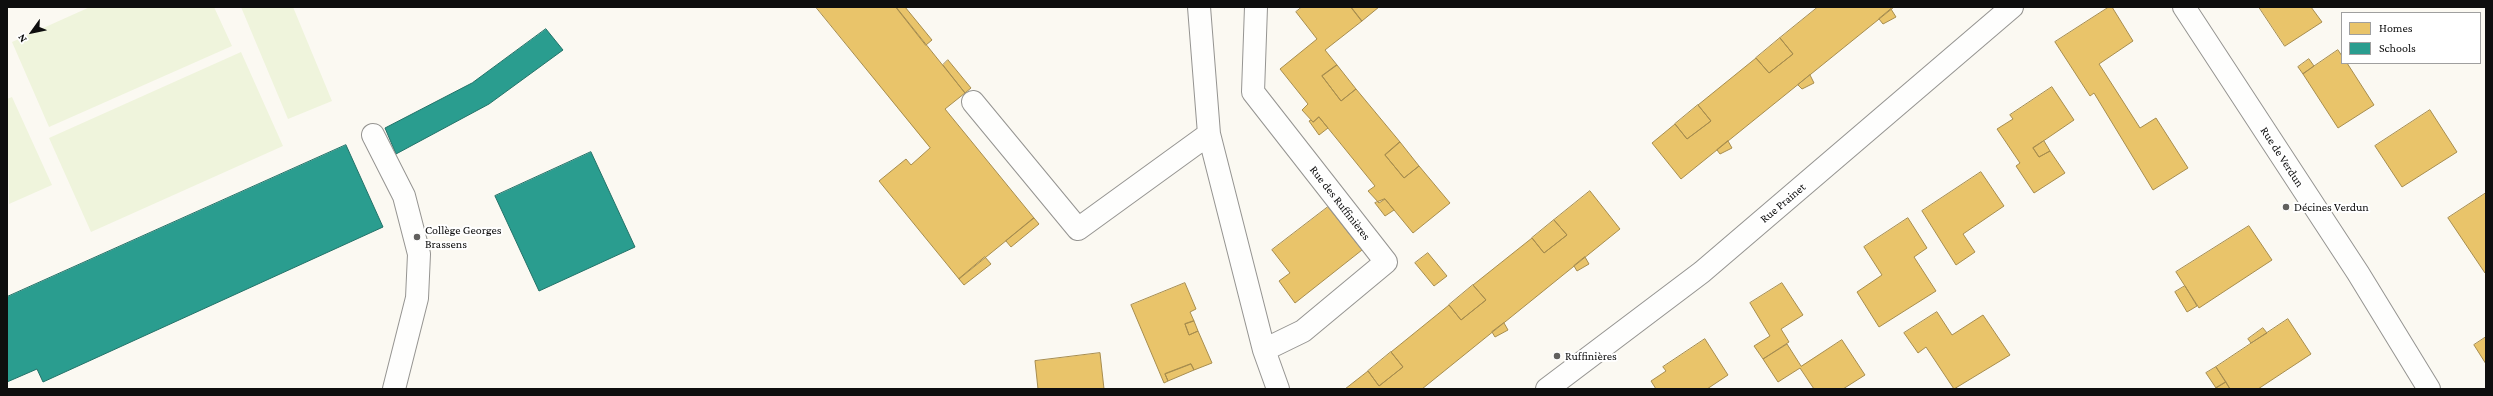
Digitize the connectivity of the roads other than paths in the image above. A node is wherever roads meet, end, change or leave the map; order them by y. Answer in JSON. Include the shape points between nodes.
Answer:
{"nodes":[{"id":1,"x":1199,"y":7,"type":"edge"},
{"id":2,"x":1256,"y":7,"type":"edge"},
{"id":3,"x":2012,"y":7,"type":"edge"},
{"id":4,"x":2184,"y":7,"type":"edge"},
{"id":5,"x":973,"y":102,"type":"dead end"},
{"id":6,"x":1209,"y":134,"type":"junction"},
{"id":7,"x":373,"y":135,"type":"dead end"},
{"id":8,"x":1264,"y":350,"type":"junction"},
{"id":9,"x":394,"y":389,"type":"edge"},
{"id":10,"x":1278,"y":389,"type":"edge"},
{"id":11,"x":1547,"y":389,"type":"edge"},
{"id":12,"x":2429,"y":389,"type":"edge"}],
"edges":[{"from":1,"to":6,"type":"street"},
{"from":2,"to":8,"type":"street","name":"Rue des Ruffinières","via":[[1253,92],[1386,262],[1303,331]]},
{"from":3,"to":11,"type":"street","name":"Rue Prainet","via":[[1702,272]]},
{"from":4,"to":12,"type":"street","name":"Rue de Verdun","via":[[2358,273]]},
{"from":5,"to":6,"type":"street","via":[[1078,228]]},
{"from":6,"to":8,"type":"street"},
{"from":7,"to":9,"type":"street","via":[[404,196],[418,254],[417,298]]},
{"from":8,"to":10,"type":"street"}]}
